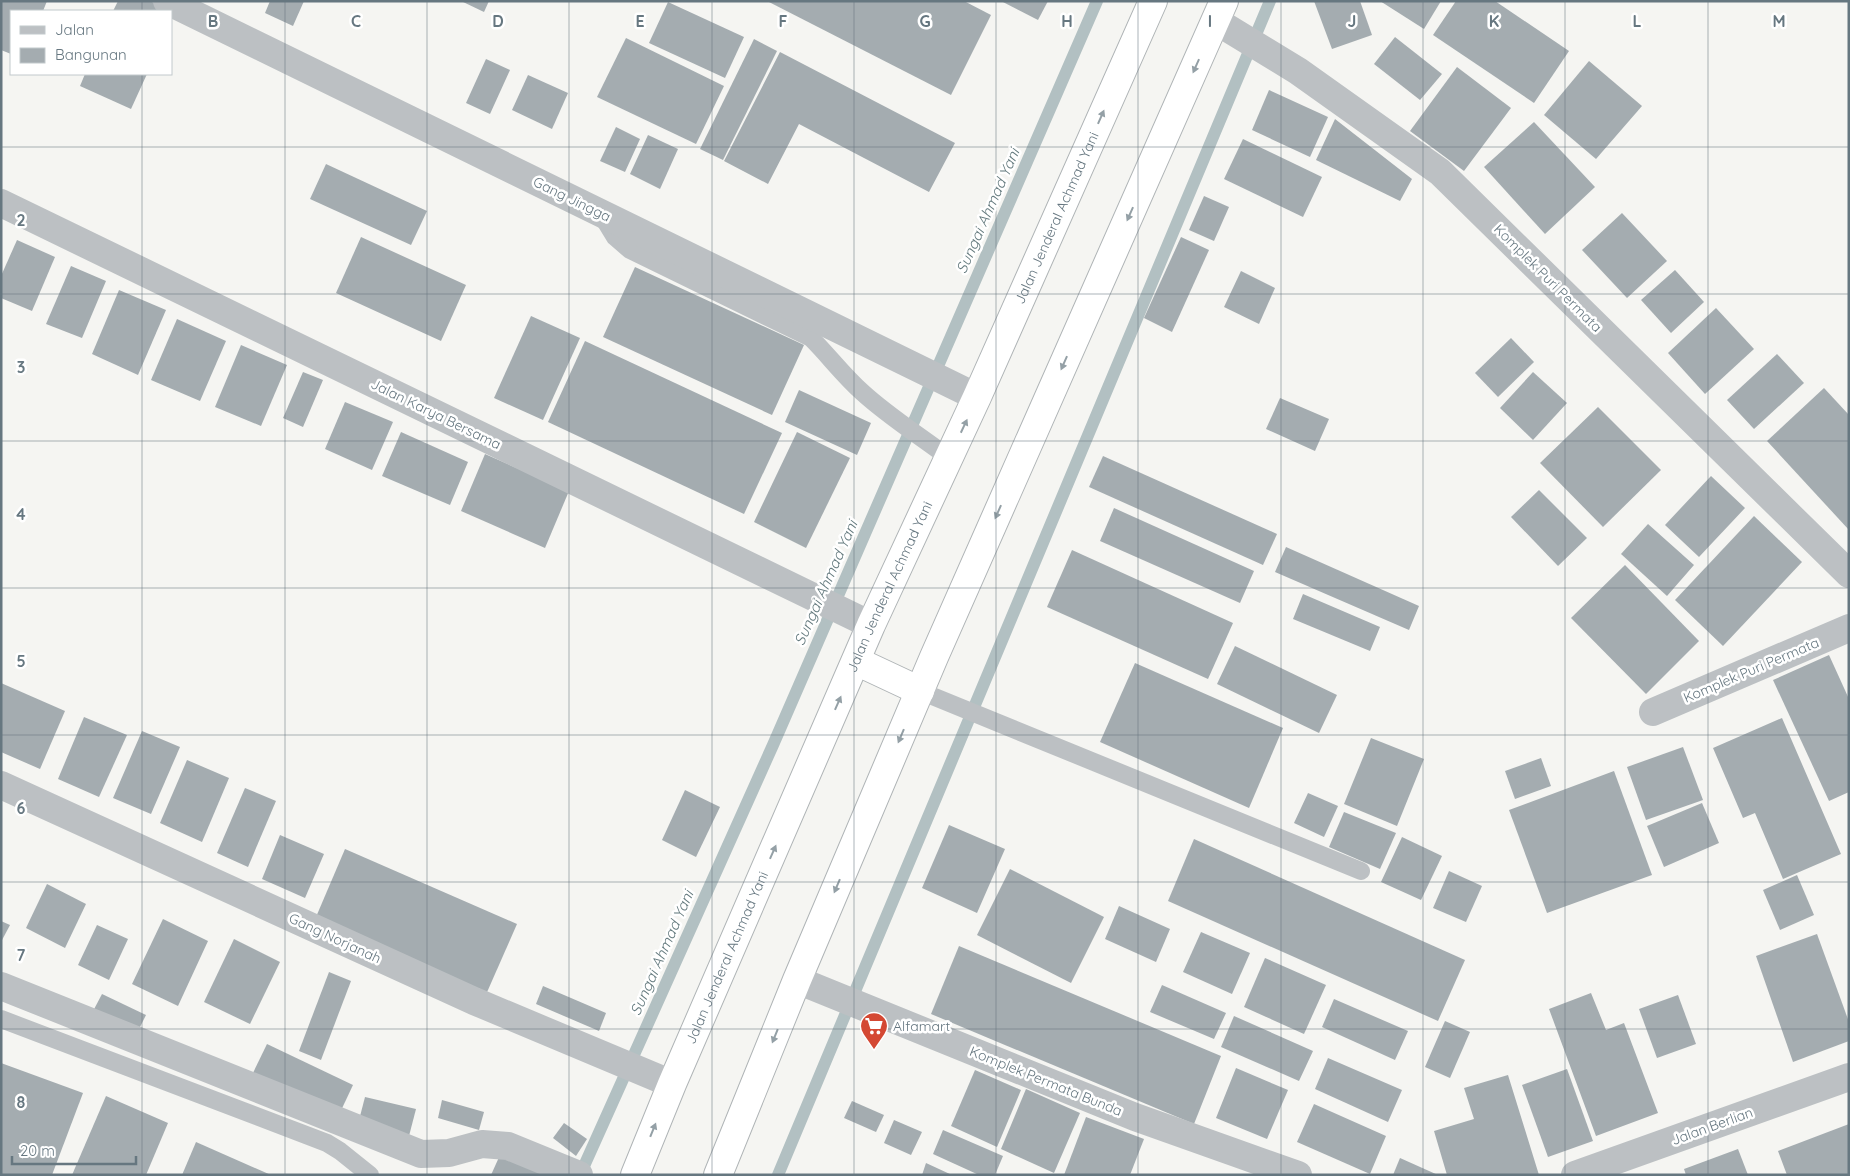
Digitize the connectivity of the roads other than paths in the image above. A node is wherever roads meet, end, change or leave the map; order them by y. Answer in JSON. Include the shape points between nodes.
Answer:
{"nodes":[{"id":1,"x":167,"y":1,"type":"edge"},
{"id":2,"x":1153,"y":1,"type":"edge"},
{"id":3,"x":1220,"y":11,"type":"edge"},
{"id":4,"x":1,"y":203,"type":"edge"},
{"id":5,"x":601,"y":214,"type":"junction"},
{"id":6,"x":977,"y":397,"type":"junction"},
{"id":7,"x":949,"y":458,"type":"junction"},
{"id":8,"x":1849,"y":574,"type":"edge"},
{"id":9,"x":871,"y":625,"type":"junction"},
{"id":10,"x":1849,"y":628,"type":"edge"},
{"id":11,"x":856,"y":661,"type":"junction"},
{"id":12,"x":920,"y":691,"type":"junction"},
{"id":13,"x":1653,"y":712,"type":"dead end"},
{"id":14,"x":1,"y":785,"type":"edge"},
{"id":15,"x":1361,"y":870,"type":"dead end"},
{"id":16,"x":797,"y":980,"type":"junction"},
{"id":17,"x":1,"y":986,"type":"edge"},
{"id":18,"x":1,"y":1019,"type":"edge"},
{"id":19,"x":1849,"y":1077,"type":"edge"},
{"id":20,"x":672,"y":1084,"type":"junction"},
{"id":21,"x":571,"y":1171,"type":"edge"},
{"id":22,"x":370,"y":1175,"type":"edge"},
{"id":23,"x":635,"y":1175,"type":"edge"},
{"id":24,"x":718,"y":1175,"type":"edge"},
{"id":25,"x":1298,"y":1175,"type":"edge"},
{"id":26,"x":1575,"y":1175,"type":"edge"}],
"edges":[{"from":1,"to":5,"type":"street","name":"Gang Jingga"},
{"from":6,"to":2,"type":"highway","name":"Jalan Jenderal Achmad Yani","one_way":true},
{"from":3,"to":8,"type":"street","name":"Komplek Puri Permata","via":[[1241,36],[1298,71],[1440,172]]},
{"from":3,"to":12,"type":"highway","one_way":true},
{"from":4,"to":9,"type":"street","name":"Jalan Karya Bersama"},
{"from":5,"to":6,"type":"street","name":"Gang Jingga"},
{"from":5,"to":7,"type":"lane","via":[[615,237],[630,250],[811,338],[864,394]]},
{"from":7,"to":6,"type":"highway","name":"Jalan Jenderal Achmad Yani","one_way":true},
{"from":7,"to":9,"type":"highway","name":"Jalan Jenderal Achmad Yani"},
{"from":9,"to":11,"type":"highway","name":"Jalan Jenderal Achmad Yani"},
{"from":10,"to":13,"type":"street","name":"Komplek Puri Permata"},
{"from":11,"to":12,"type":"highway"},
{"from":20,"to":11,"type":"highway","name":"Jalan Jenderal Achmad Yani","one_way":true},
{"from":12,"to":15,"type":"lane"},
{"from":12,"to":16,"type":"highway","one_way":true},
{"from":14,"to":20,"type":"street","name":"Gang Norjanah","via":[[474,1001]]},
{"from":16,"to":24,"type":"highway","one_way":true},
{"from":16,"to":25,"type":"street","name":"Komplek Permata Bunda","via":[[1135,1117]]},
{"from":17,"to":21,"type":"street","via":[[422,1154],[449,1153],[482,1144],[508,1146]]},
{"from":18,"to":22,"type":"lane","via":[[327,1143]]},
{"from":19,"to":26,"type":"street","name":"Jalan Berlian"},
{"from":23,"to":20,"type":"highway","name":"Jalan Jenderal Achmad Yani","one_way":true}]}
